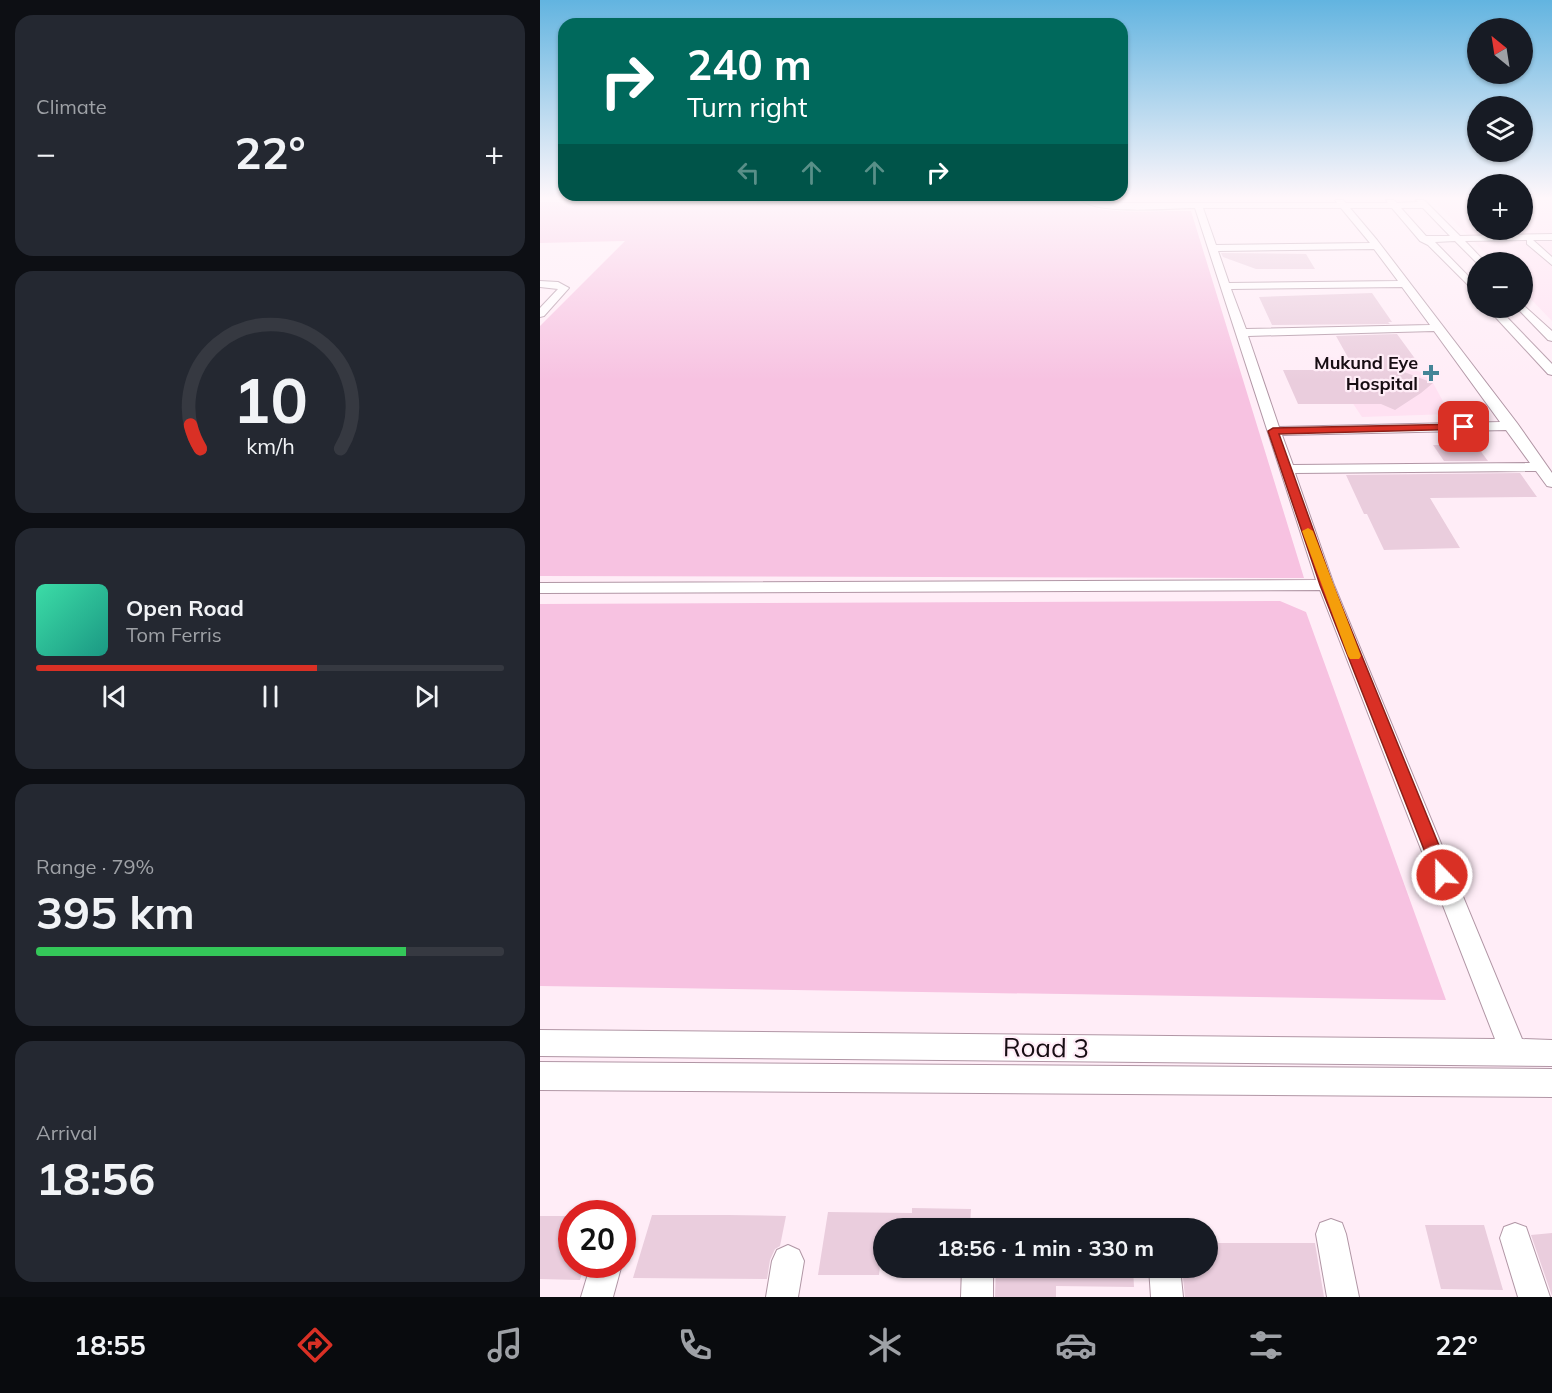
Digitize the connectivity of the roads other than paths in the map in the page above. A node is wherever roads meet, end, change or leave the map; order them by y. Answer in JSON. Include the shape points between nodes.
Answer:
{"nodes":[{"id":1,"x":1216,"y":261,"type":"edge"},
{"id":2,"x":1388,"y":261,"type":"edge"},
{"id":3,"x":1447,"y":261,"type":"edge"},
{"id":4,"x":1467,"y":281,"type":"edge"},
{"id":5,"x":540,"y":284,"type":"edge"},
{"id":6,"x":1406,"y":284,"type":"junction"},
{"id":7,"x":1225,"y":286,"type":"junction"},
{"id":8,"x":540,"y":314,"type":"edge"},
{"id":9,"x":1502,"y":318,"type":"edge"},
{"id":10,"x":1532,"y":318,"type":"edge"},
{"id":11,"x":1438,"y":328,"type":"junction"},
{"id":12,"x":1240,"y":333,"type":"junction"},
{"id":13,"x":1552,"y":338,"type":"edge"},
{"id":14,"x":1552,"y":371,"type":"edge"},
{"id":15,"x":1512,"y":426,"type":"junction"},
{"id":16,"x":1273,"y":431,"type":"junction"},
{"id":17,"x":1541,"y":467,"type":"junction"},
{"id":18,"x":1286,"y":469,"type":"junction"},
{"id":19,"x":1552,"y":483,"type":"edge"},
{"id":20,"x":1326,"y":585,"type":"junction"},
{"id":21,"x":540,"y":588,"type":"edge"},
{"id":22,"x":540,"y":1043,"type":"edge"},
{"id":23,"x":1514,"y":1053,"type":"junction"},
{"id":24,"x":1552,"y":1053,"type":"edge"},
{"id":25,"x":540,"y":1076,"type":"edge"},
{"id":26,"x":1552,"y":1083,"type":"edge"},
{"id":27,"x":1331,"y":1234,"type":"dead end"},
{"id":28,"x":1515,"y":1238,"type":"dead end"},
{"id":29,"x":788,"y":1261,"type":"dead end"},
{"id":30,"x":603,"y":1278,"type":"edge"},
{"id":31,"x":978,"y":1278,"type":"edge"},
{"id":32,"x":1166,"y":1278,"type":"edge"},
{"id":33,"x":597,"y":1297,"type":"edge"},
{"id":34,"x":782,"y":1297,"type":"edge"},
{"id":35,"x":977,"y":1297,"type":"edge"},
{"id":36,"x":1167,"y":1297,"type":"edge"},
{"id":37,"x":1342,"y":1297,"type":"edge"},
{"id":38,"x":1534,"y":1297,"type":"edge"}],
"edges":[{"from":1,"to":7,"type":"street"},
{"from":2,"to":6,"type":"street"},
{"from":3,"to":4,"type":"street"},
{"from":5,"to":8,"type":"street","via":[[564,288]]},
{"from":6,"to":7,"type":"street"},
{"from":6,"to":11,"type":"street"},
{"from":7,"to":12,"type":"street"},
{"from":9,"to":14,"type":"street"},
{"from":10,"to":13,"type":"street"},
{"from":11,"to":12,"type":"street"},
{"from":11,"to":15,"type":"street"},
{"from":12,"to":16,"type":"street"},
{"from":15,"to":16,"type":"street"},
{"from":15,"to":17,"type":"street"},
{"from":16,"to":18,"type":"street"},
{"from":17,"to":18,"type":"street"},
{"from":17,"to":19,"type":"street"},
{"from":18,"to":20,"type":"street"},
{"from":20,"to":21,"type":"street"},
{"from":20,"to":23,"type":"street"},
{"from":22,"to":23,"type":"street","name":"Road 3"},
{"from":23,"to":24,"type":"street","name":"Road 3"},
{"from":25,"to":26,"type":"street","name":"Road 3"},
{"from":27,"to":37,"type":"street"},
{"from":28,"to":38,"type":"street"},
{"from":29,"to":34,"type":"street"},
{"from":30,"to":33,"type":"street"},
{"from":31,"to":35,"type":"street"},
{"from":32,"to":36,"type":"street"}]}
